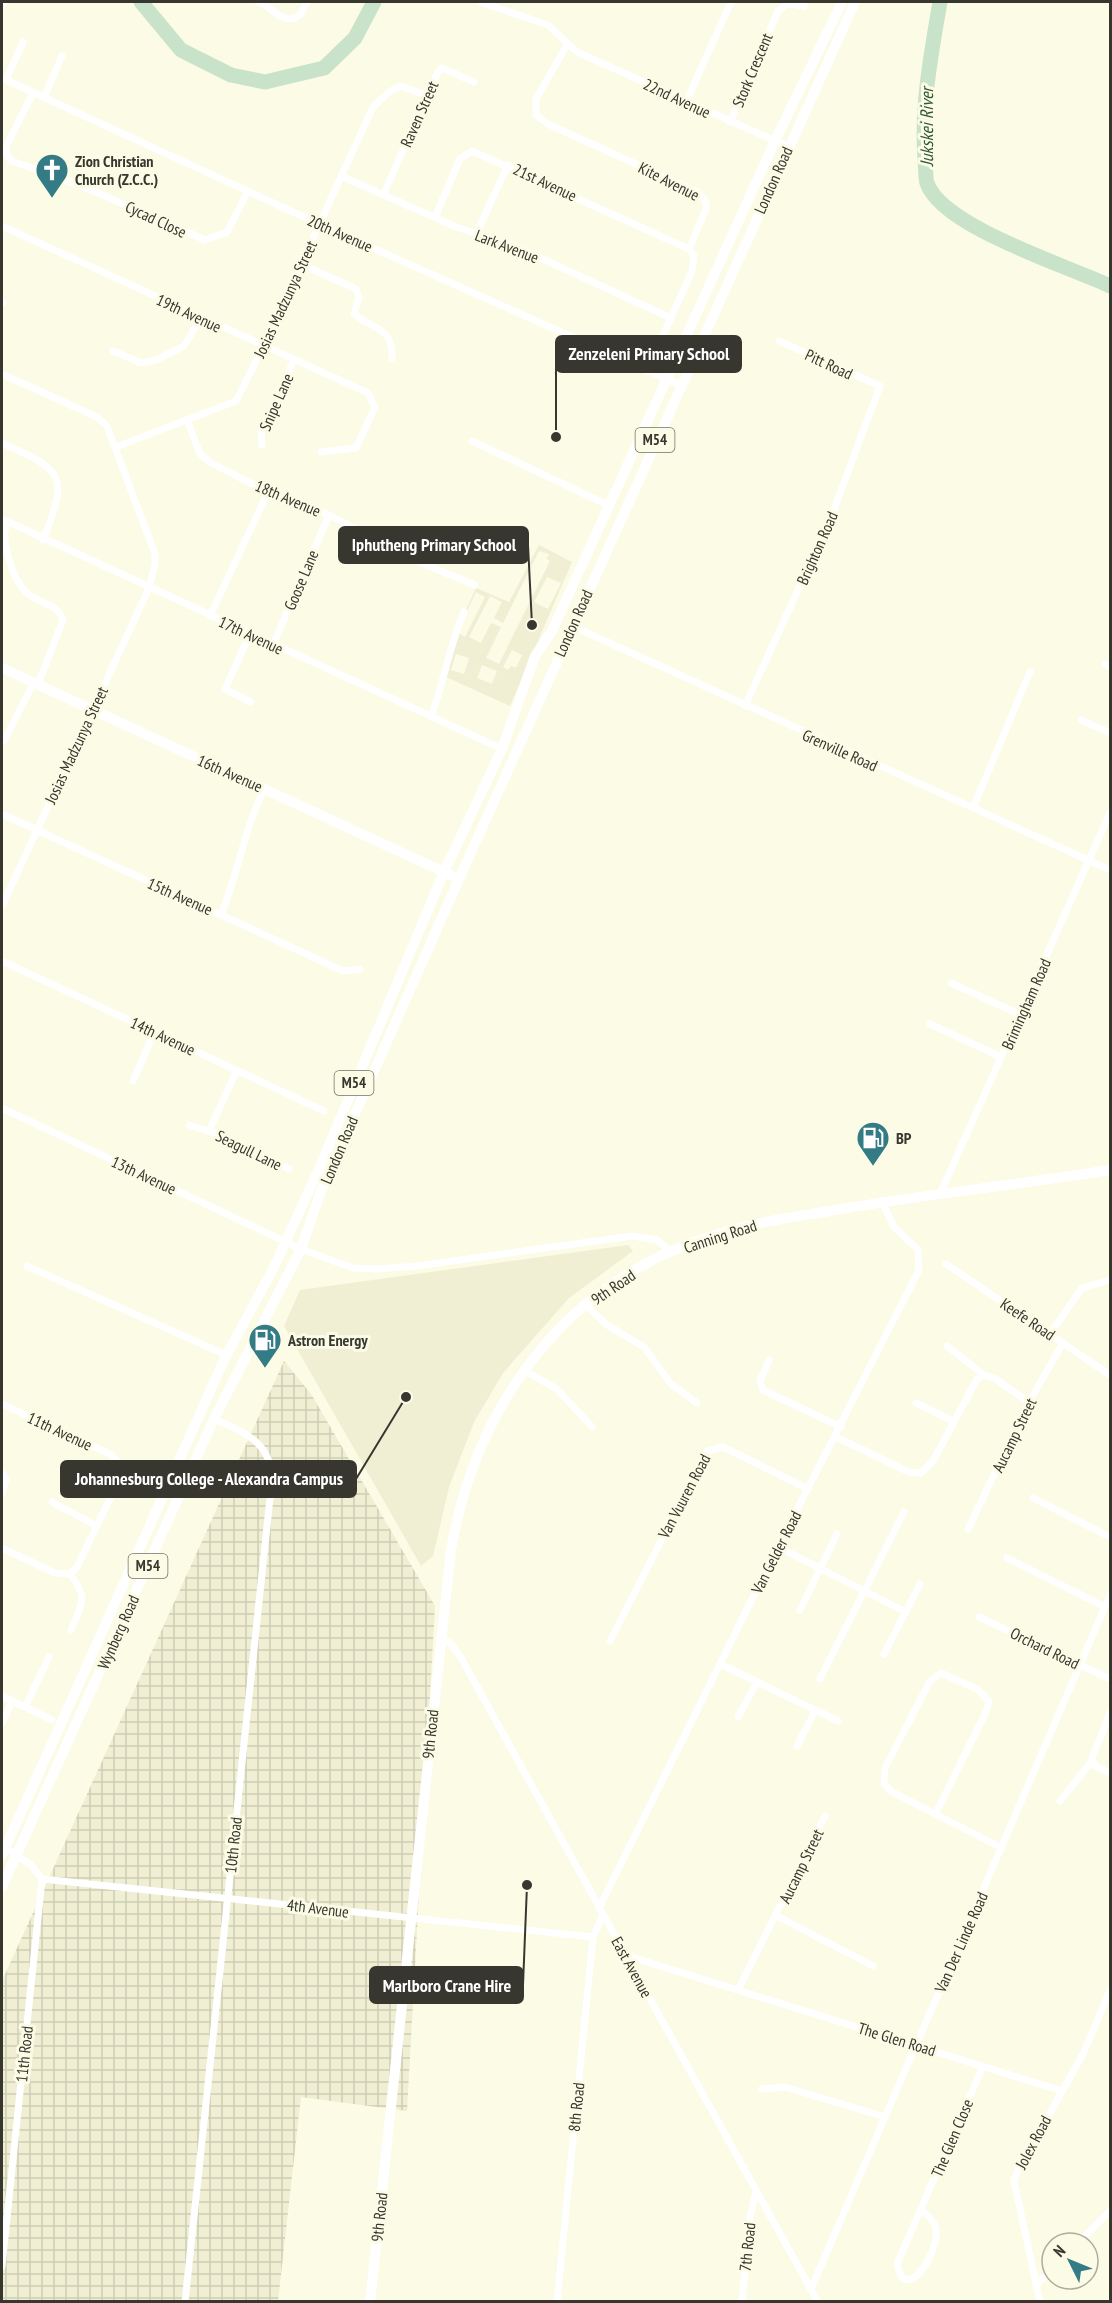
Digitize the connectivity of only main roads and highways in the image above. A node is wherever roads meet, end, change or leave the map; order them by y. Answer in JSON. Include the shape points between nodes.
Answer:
{"nodes":[{"id":1,"x":842,"y":2,"type":"edge"},
{"id":2,"x":855,"y":2,"type":"edge"},
{"id":3,"x":2,"y":668,"type":"edge"},
{"id":4,"x":444,"y":872,"type":"junction"},
{"id":5,"x":459,"y":879,"type":"junction"},
{"id":6,"x":1110,"y":1170,"type":"edge"},
{"id":7,"x":286,"y":1241,"type":"joint"},
{"id":8,"x":301,"y":1249,"type":"joint"},
{"id":9,"x":671,"y":1252,"type":"joint"},
{"id":10,"x":3,"y":1850,"type":"edge"},
{"id":11,"x":2,"y":1887,"type":"edge"},
{"id":12,"x":370,"y":2301,"type":"edge"}],
"edges":[{"from":1,"to":4,"type":"main road","name":"London Road","number":"M54","via":[[552,631],[536,656],[502,748]]},
{"from":2,"to":5,"type":"main road","name":"London Road","number":"M54"},
{"from":3,"to":4,"type":"main road","name":"16th Avenue"},
{"from":4,"to":5,"type":"main road","name":"16th Avenue"},
{"from":4,"to":7,"type":"main road","name":"London Road","number":"M54"},
{"from":5,"to":8,"type":"main road","name":"London Road","number":"M54","via":[[321,1191]]},
{"from":6,"to":9,"type":"main road","name":"Canning Road","via":[[746,1225]]},
{"from":7,"to":10,"type":"main road","name":"Wynberg Road","number":"M54","via":[[226,1356]]},
{"from":8,"to":11,"type":"main road","name":"Wynberg Road","number":"M54","via":[[214,1419]]},
{"from":9,"to":12,"type":"main road","name":"9th Road","via":[[616,1284],[567,1321],[525,1371],[486,1432],[466,1482],[451,1550],[440,1638]]}]}
